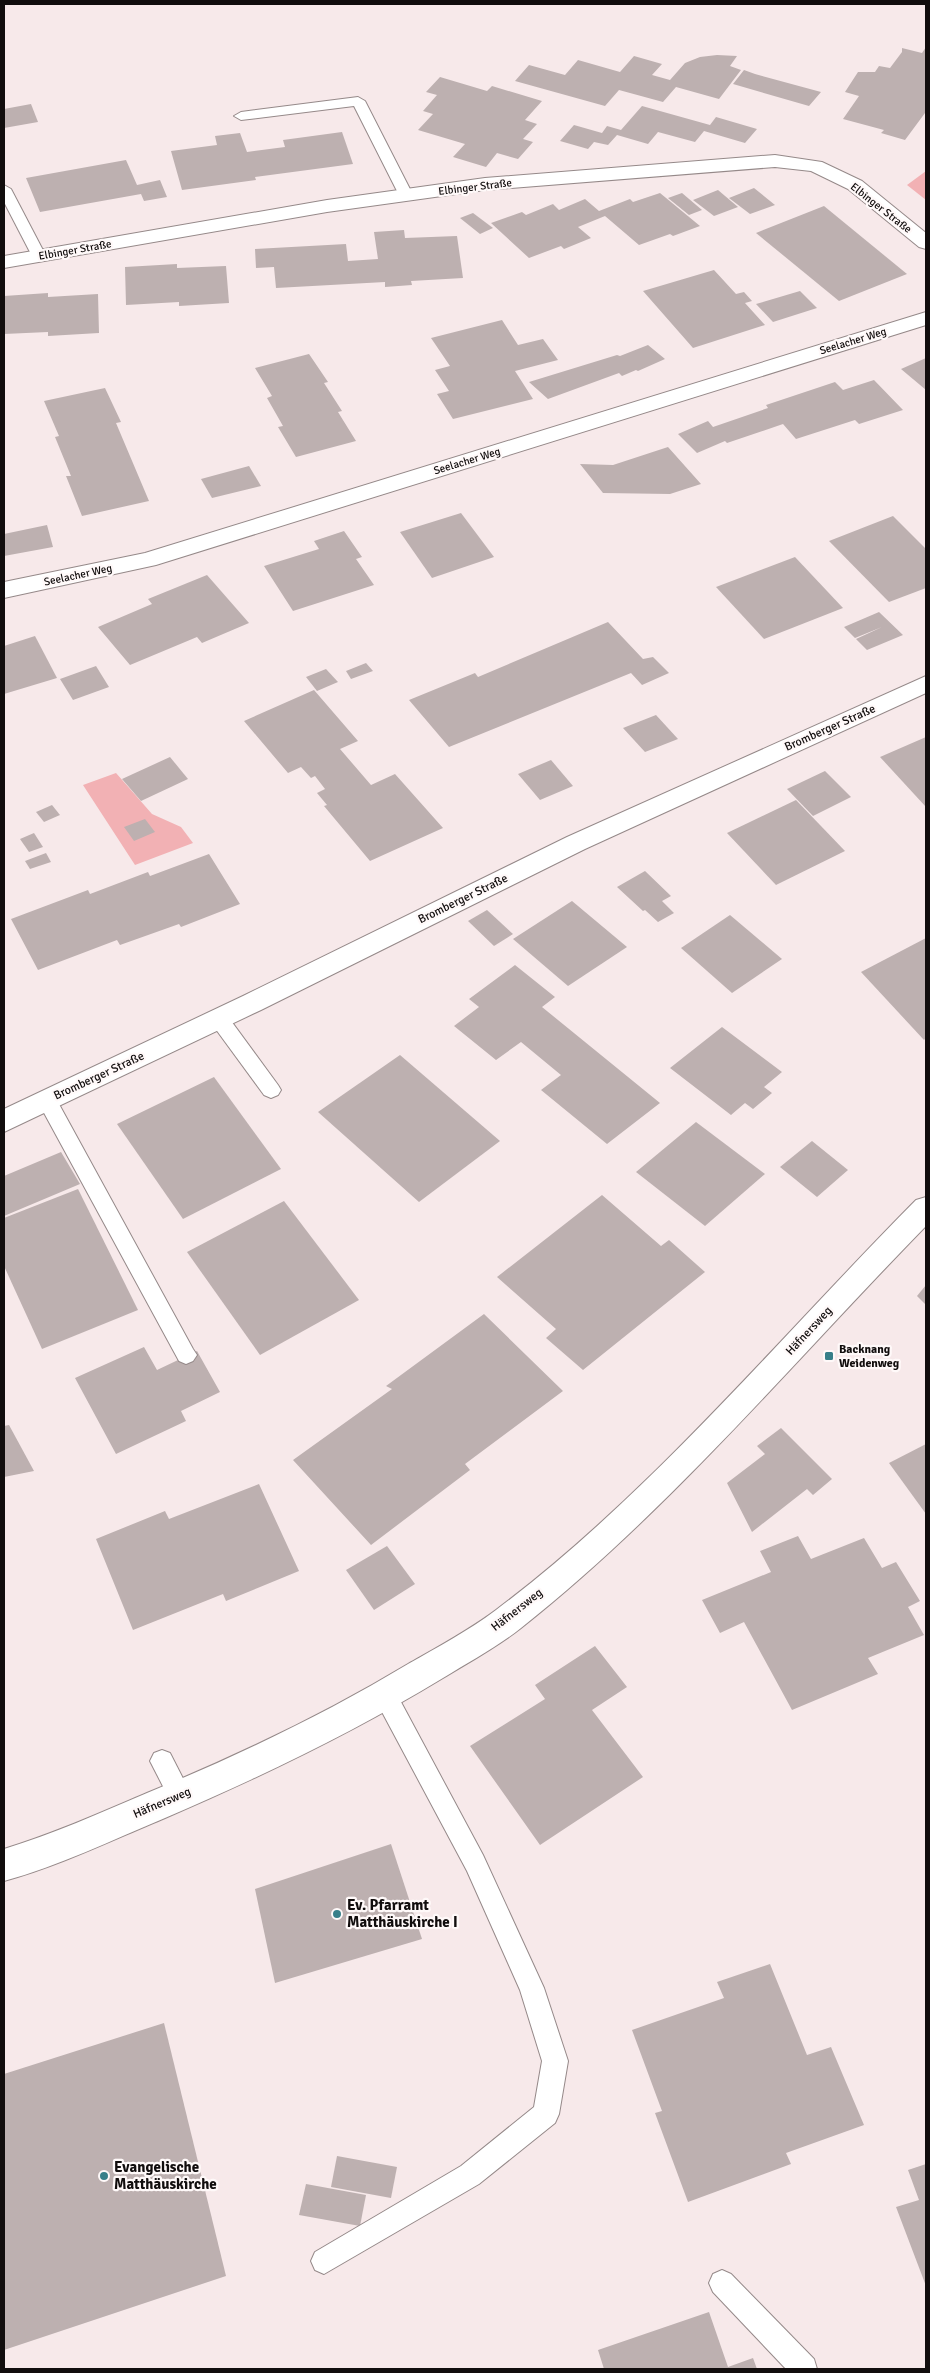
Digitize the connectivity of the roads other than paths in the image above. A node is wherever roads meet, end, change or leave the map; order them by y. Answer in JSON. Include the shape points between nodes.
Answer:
{"nodes":[{"id":1,"x":241,"y":116,"type":"dead end"},
{"id":2,"x":4,"y":189,"type":"edge"},
{"id":3,"x":406,"y":195,"type":"junction"},
{"id":4,"x":926,"y":243,"type":"edge"},
{"id":5,"x":39,"y":256,"type":"junction"},
{"id":6,"x":4,"y":262,"type":"edge"},
{"id":7,"x":926,"y":318,"type":"edge"},
{"id":8,"x":4,"y":590,"type":"edge"},
{"id":9,"x":926,"y":684,"type":"edge"},
{"id":10,"x":218,"y":1019,"type":"junction"},
{"id":11,"x":271,"y":1090,"type":"dead end"},
{"id":12,"x":47,"y":1100,"type":"junction"},
{"id":13,"x":4,"y":1121,"type":"edge"},
{"id":14,"x":926,"y":1208,"type":"edge"},
{"id":15,"x":186,"y":1355,"type":"dead end"},
{"id":16,"x":386,"y":1696,"type":"junction"},
{"id":17,"x":162,"y":1761,"type":"dead end"},
{"id":18,"x":180,"y":1796,"type":"junction"},
{"id":19,"x":4,"y":1865,"type":"edge"},
{"id":20,"x":324,"y":2261,"type":"dead end"},
{"id":21,"x":722,"y":2283,"type":"dead end"},
{"id":22,"x":804,"y":2369,"type":"edge"}],
"edges":[{"from":1,"to":3,"type":"lane","via":[[358,101]]},
{"from":2,"to":5,"type":"lane"},
{"from":3,"to":4,"type":"street","name":"Elbinger Straße","via":[[485,184],[775,161],[816,166],[855,185]]},
{"from":3,"to":5,"type":"street","name":"Elbinger Straße"},
{"from":5,"to":6,"type":"street","name":"Elbinger Straße"},
{"from":7,"to":8,"type":"street","name":"Seelacher Weg","via":[[148,560]]},
{"from":9,"to":10,"type":"street","name":"Bromberger Straße","via":[[576,843]]},
{"from":10,"to":11,"type":"lane"},
{"from":10,"to":12,"type":"street","name":"Bromberger Straße"},
{"from":12,"to":13,"type":"street","name":"Bromberger Straße"},
{"from":12,"to":15,"type":"lane"},
{"from":14,"to":16,"type":"street","name":"Häfnersweg","via":[[739,1406],[616,1528],[507,1620]]},
{"from":16,"to":18,"type":"street","name":"Häfnersweg","via":[[235,1773]]},
{"from":16,"to":20,"type":"lane","via":[[479,1872],[532,1988],[555,2061],[546,2114],[470,2175]]},
{"from":17,"to":18,"type":"lane"},
{"from":18,"to":19,"type":"street","name":"Häfnersweg"},
{"from":21,"to":22,"type":"lane"}]}
